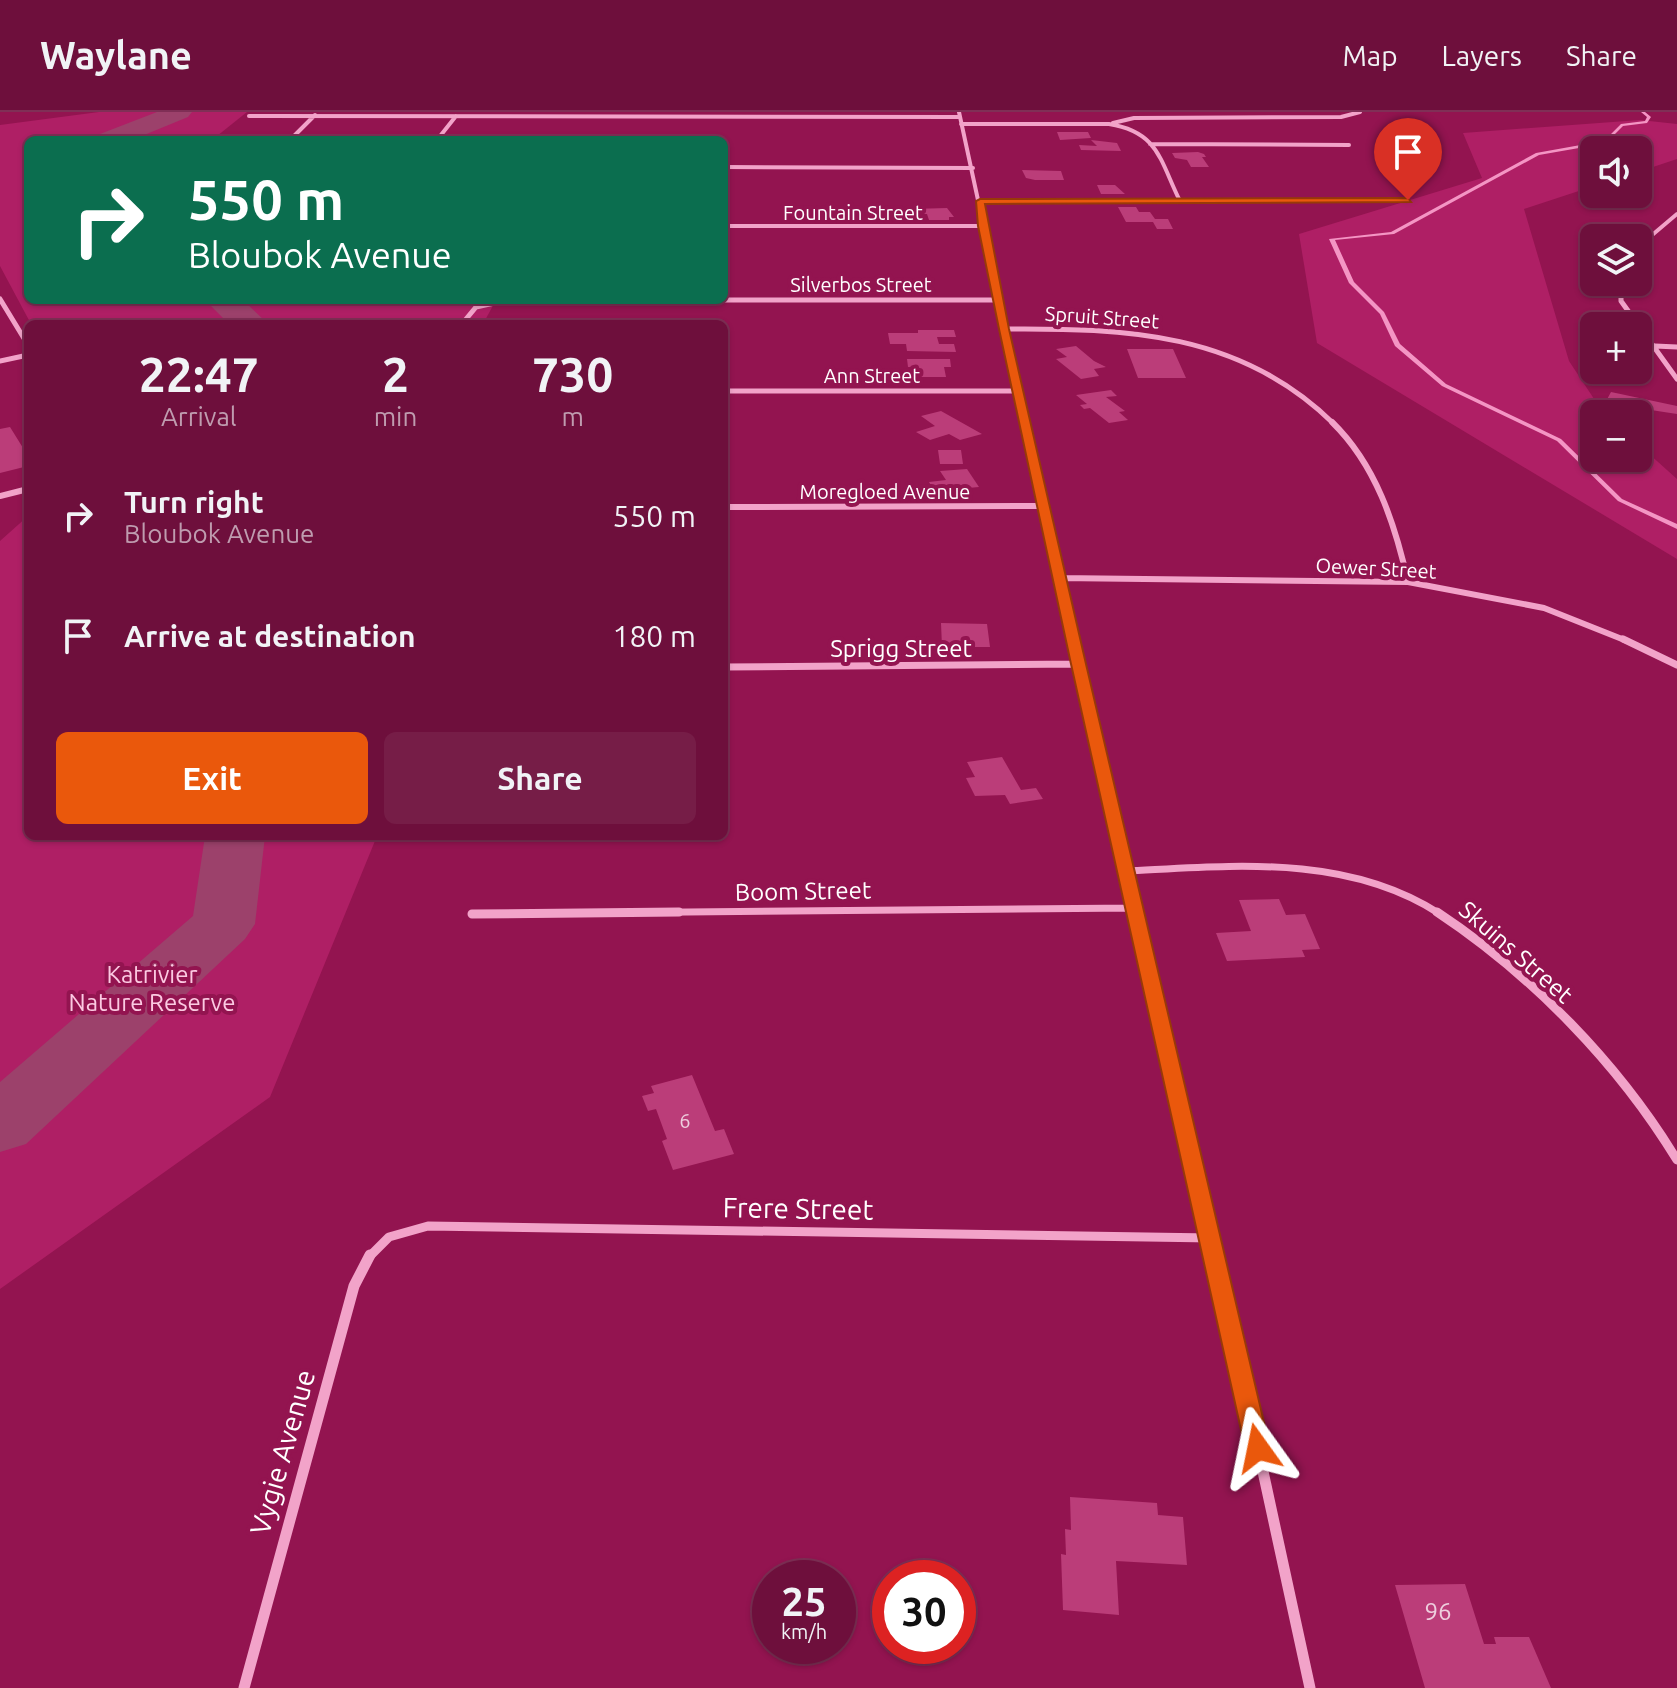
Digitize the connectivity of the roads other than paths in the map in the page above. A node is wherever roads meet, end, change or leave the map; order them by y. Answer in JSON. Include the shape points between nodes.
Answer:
{"nodes":[{"id":1,"x":318,"y":112,"type":"edge"},
{"id":2,"x":1360,"y":112,"type":"edge"},
{"id":3,"x":457,"y":114,"type":"edge"},
{"id":4,"x":833,"y":114,"type":"edge"},
{"id":5,"x":249,"y":116,"type":"dead end"},
{"id":6,"x":313,"y":116,"type":"junction"},
{"id":7,"x":960,"y":118,"type":"edge"},
{"id":8,"x":1109,"y":124,"type":"junction"},
{"id":9,"x":294,"y":136,"type":"edge"},
{"id":10,"x":440,"y":136,"type":"edge"},
{"id":11,"x":1150,"y":144,"type":"junction"},
{"id":12,"x":1349,"y":145,"type":"dead end"},
{"id":13,"x":728,"y":167,"type":"edge"},
{"id":14,"x":973,"y":168,"type":"junction"},
{"id":15,"x":1408,"y":200,"type":"dead end"},
{"id":16,"x":980,"y":201,"type":"junction"},
{"id":17,"x":1180,"y":201,"type":"junction"},
{"id":18,"x":1677,"y":214,"type":"edge"},
{"id":19,"x":728,"y":226,"type":"edge"},
{"id":20,"x":982,"y":226,"type":"junction"},
{"id":21,"x":1652,"y":235,"type":"edge"},
{"id":22,"x":1621,"y":296,"type":"edge"},
{"id":23,"x":0,"y":299,"type":"edge"},
{"id":24,"x":728,"y":300,"type":"edge"},
{"id":25,"x":999,"y":300,"type":"junction"},
{"id":26,"x":490,"y":304,"type":"edge"},
{"id":27,"x":465,"y":320,"type":"edge"},
{"id":28,"x":1004,"y":329,"type":"junction"},
{"id":29,"x":24,"y":338,"type":"edge"},
{"id":30,"x":1655,"y":346,"type":"junction"},
{"id":31,"x":1677,"y":347,"type":"edge"},
{"id":32,"x":24,"y":356,"type":"edge"},
{"id":33,"x":0,"y":361,"type":"edge"},
{"id":34,"x":1677,"y":379,"type":"edge"},
{"id":35,"x":728,"y":391,"type":"edge"},
{"id":36,"x":1019,"y":391,"type":"junction"},
{"id":37,"x":24,"y":490,"type":"edge"},
{"id":38,"x":0,"y":496,"type":"edge"},
{"id":39,"x":1045,"y":506,"type":"junction"},
{"id":40,"x":728,"y":507,"type":"edge"},
{"id":41,"x":1059,"y":578,"type":"junction"},
{"id":42,"x":1408,"y":582,"type":"junction"},
{"id":43,"x":1078,"y":664,"type":"junction"},
{"id":44,"x":1677,"y":665,"type":"edge"},
{"id":45,"x":728,"y":667,"type":"edge"},
{"id":46,"x":1125,"y":871,"type":"junction"},
{"id":47,"x":1134,"y":908,"type":"junction"},
{"id":48,"x":472,"y":914,"type":"dead end"},
{"id":49,"x":1677,"y":1160,"type":"edge"},
{"id":50,"x":386,"y":1238,"type":"joint"},
{"id":51,"x":1212,"y":1238,"type":"junction"},
{"id":52,"x":244,"y":1688,"type":"edge"},
{"id":53,"x":1310,"y":1688,"type":"edge"}],
"edges":[{"from":1,"to":6,"type":"street"},
{"from":2,"to":8,"type":"street","via":[[1341,117],[1142,118]]},
{"from":3,"to":4,"type":"street"},
{"from":3,"to":6,"type":"street"},
{"from":3,"to":10,"type":"street"},
{"from":4,"to":7,"type":"street"},
{"from":5,"to":6,"type":"street"},
{"from":6,"to":9,"type":"street"},
{"from":7,"to":8,"type":"street"},
{"from":7,"to":14,"type":"street"},
{"from":8,"to":11,"type":"street","via":[[1137,130]]},
{"from":11,"to":12,"type":"street"},
{"from":11,"to":17,"type":"street"},
{"from":13,"to":14,"type":"street"},
{"from":14,"to":16,"type":"street"},
{"from":15,"to":17,"type":"street"},
{"from":16,"to":17,"type":"street"},
{"from":16,"to":20,"type":"street"},
{"from":18,"to":21,"type":"street"},
{"from":19,"to":20,"type":"street","name":"Fountain Street"},
{"from":20,"to":25,"type":"street"},
{"from":22,"to":30,"type":"street"},
{"from":23,"to":29,"type":"street"},
{"from":24,"to":25,"type":"street","name":"Silverbos Street"},
{"from":25,"to":28,"type":"street"},
{"from":26,"to":27,"type":"street","via":[[476,307]]},
{"from":28,"to":36,"type":"street"},
{"from":28,"to":42,"type":"street","name":"Spruit Street","via":[[1097,329],[1166,337],[1217,352],[1295,392],[1337,425],[1367,468],[1386,503]]},
{"from":30,"to":31,"type":"street"},
{"from":30,"to":34,"type":"street"},
{"from":32,"to":33,"type":"street"},
{"from":35,"to":36,"type":"street","name":"Ann Street"},
{"from":36,"to":39,"type":"street"},
{"from":37,"to":38,"type":"street"},
{"from":39,"to":40,"type":"street","name":"Moregloed Avenue"},
{"from":39,"to":41,"type":"street"},
{"from":41,"to":42,"type":"street","name":"Oewer Street"},
{"from":41,"to":43,"type":"street"},
{"from":42,"to":44,"type":"street","name":"Oewer Street","via":[[1544,608]]},
{"from":43,"to":45,"type":"street","name":"Sprigg Street"},
{"from":43,"to":46,"type":"street"},
{"from":46,"to":47,"type":"street"},
{"from":46,"to":49,"type":"street","name":"Skuins Street","via":[[1294,867],[1357,877],[1417,900],[1476,938],[1608,1061],[1651,1115]]},
{"from":47,"to":48,"type":"street","name":"Boom Street"},
{"from":47,"to":51,"type":"street"},
{"from":50,"to":51,"type":"street","name":"Frere Street","via":[[428,1226]]},
{"from":50,"to":52,"type":"street","name":"Vygie Avenue","via":[[367,1257],[354,1286]]},
{"from":51,"to":53,"type":"street"}]}
